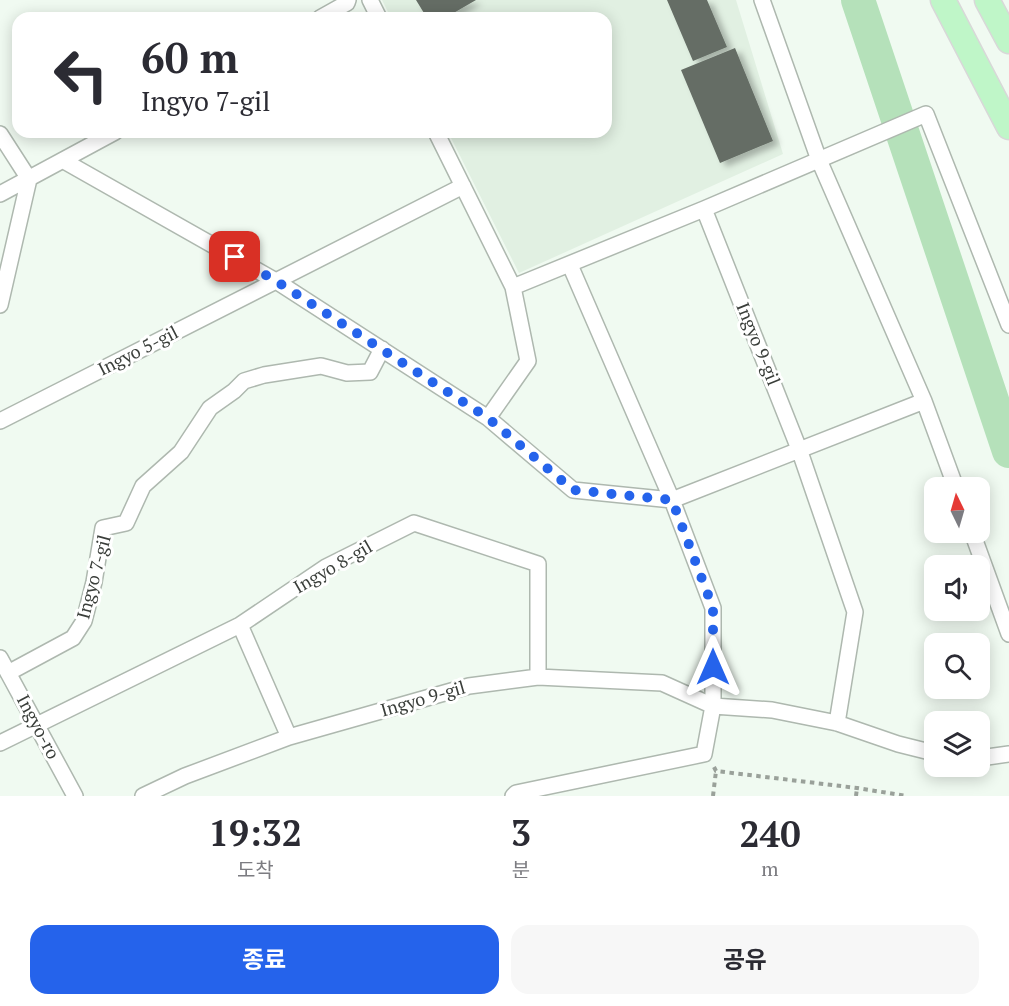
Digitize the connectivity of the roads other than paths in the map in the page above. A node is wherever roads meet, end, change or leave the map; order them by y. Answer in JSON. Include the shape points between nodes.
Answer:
{"nodes":[{"id":1,"x":348,"y":0,"type":"edge"},
{"id":2,"x":762,"y":0,"type":"edge"},
{"id":3,"x":943,"y":0,"type":"edge"},
{"id":4,"x":987,"y":0,"type":"edge"},
{"id":5,"x":331,"y":12,"type":"edge"},
{"id":6,"x":1009,"y":41,"type":"edge"},
{"id":7,"x":1009,"y":127,"type":"edge"},
{"id":8,"x":0,"y":134,"type":"edge"},
{"id":9,"x":104,"y":138,"type":"edge"},
{"id":10,"x":439,"y":138,"type":"edge"},
{"id":11,"x":819,"y":160,"type":"junction"},
{"id":12,"x":64,"y":161,"type":"junction"},
{"id":13,"x":29,"y":178,"type":"junction"},
{"id":14,"x":463,"y":186,"type":"junction"},
{"id":15,"x":0,"y":194,"type":"edge"},
{"id":16,"x":704,"y":209,"type":"junction"},
{"id":17,"x":570,"y":265,"type":"junction"},
{"id":18,"x":276,"y":281,"type":"junction"},
{"id":19,"x":513,"y":287,"type":"junction"},
{"id":20,"x":0,"y":305,"type":"edge"},
{"id":21,"x":1009,"y":325,"type":"edge"},
{"id":22,"x":382,"y":349,"type":"junction"},
{"id":23,"x":924,"y":401,"type":"junction"},
{"id":24,"x":488,"y":418,"type":"junction"},
{"id":25,"x":0,"y":421,"type":"edge"},
{"id":26,"x":799,"y":450,"type":"junction"},
{"id":27,"x":952,"y":477,"type":"edge"},
{"id":28,"x":672,"y":500,"type":"junction"},
{"id":29,"x":977,"y":543,"type":"edge"},
{"id":30,"x":1004,"y":605,"type":"edge"},
{"id":31,"x":240,"y":626,"type":"junction"},
{"id":32,"x":1009,"y":634,"type":"edge"},
{"id":33,"x":0,"y":658,"type":"edge"},
{"id":34,"x":8,"y":673,"type":"junction"},
{"id":35,"x":538,"y":677,"type":"junction"},
{"id":36,"x":713,"y":706,"type":"junction"},
{"id":37,"x":837,"y":723,"type":"junction"},
{"id":38,"x":36,"y":724,"type":"junction"},
{"id":39,"x":289,"y":737,"type":"junction"},
{"id":40,"x":0,"y":743,"type":"edge"},
{"id":41,"x":924,"y":750,"type":"edge"},
{"id":42,"x":1009,"y":754,"type":"edge"},
{"id":43,"x":990,"y":757,"type":"edge"},
{"id":44,"x":75,"y":796,"type":"edge"},
{"id":45,"x":143,"y":796,"type":"edge"},
{"id":46,"x":513,"y":796,"type":"edge"}],
"edges":[{"from":1,"to":5,"type":"street"},
{"from":2,"to":11,"type":"street"},
{"from":3,"to":7,"type":"main road"},
{"from":4,"to":6,"type":"main road"},
{"from":8,"to":13,"type":"street"},
{"from":9,"to":12,"type":"street"},
{"from":10,"to":14,"type":"street"},
{"from":11,"to":16,"type":"street"},
{"from":11,"to":21,"type":"street","via":[[926,114]]},
{"from":11,"to":23,"type":"street"},
{"from":12,"to":13,"type":"street"},
{"from":12,"to":18,"type":"street"},
{"from":13,"to":15,"type":"street"},
{"from":13,"to":20,"type":"street"},
{"from":14,"to":18,"type":"street","name":"Ingyo 5-gil"},
{"from":14,"to":19,"type":"street"},
{"from":16,"to":17,"type":"street"},
{"from":16,"to":26,"type":"street","name":"Ingyo 9-gil"},
{"from":17,"to":19,"type":"street"},
{"from":17,"to":28,"type":"street"},
{"from":18,"to":22,"type":"street"},
{"from":18,"to":25,"type":"street","name":"Ingyo 5-gil"},
{"from":19,"to":24,"type":"street","via":[[528,361]]},
{"from":22,"to":24,"type":"street"},
{"from":22,"to":34,"type":"street","name":"Ingyo 7-gil","via":[[369,372],[347,373],[321,366],[264,375],[244,381],[210,408],[181,452],[143,486],[126,523],[103,528],[84,621],[73,638]]},
{"from":23,"to":26,"type":"street"},
{"from":23,"to":27,"type":"street"},
{"from":24,"to":28,"type":"street","via":[[573,490]]},
{"from":26,"to":28,"type":"street"},
{"from":26,"to":37,"type":"street","name":"Ingyo 9-gil","via":[[855,612]]},
{"from":28,"to":36,"type":"street","via":[[713,608]]},
{"from":29,"to":30,"type":"street"},
{"from":30,"to":32,"type":"street"},
{"from":31,"to":35,"type":"street","name":"Ingyo 8-gil","via":[[326,567],[414,523],[538,564]]},
{"from":31,"to":38,"type":"street","name":"Ingyo 8-gil"},
{"from":31,"to":39,"type":"street"},
{"from":33,"to":34,"type":"street","name":"Ingyo-ro"},
{"from":34,"to":38,"type":"street","name":"Ingyo-ro"},
{"from":35,"to":36,"type":"street","name":"Ingyo 9-gil","via":[[662,683]]},
{"from":35,"to":39,"type":"street","name":"Ingyo 9-gil","via":[[469,686]]},
{"from":36,"to":37,"type":"street","name":"Ingyo 9-gil","via":[[772,710]]},
{"from":36,"to":46,"type":"street","via":[[704,754]]},
{"from":37,"to":41,"type":"street","name":"Ingyo 9-gil"},
{"from":38,"to":40,"type":"street","name":"Ingyo 8-gil"},
{"from":38,"to":44,"type":"street","name":"Ingyo-ro"},
{"from":39,"to":45,"type":"street","name":"Ingyo 9-gil"},
{"from":42,"to":43,"type":"street"}]}
